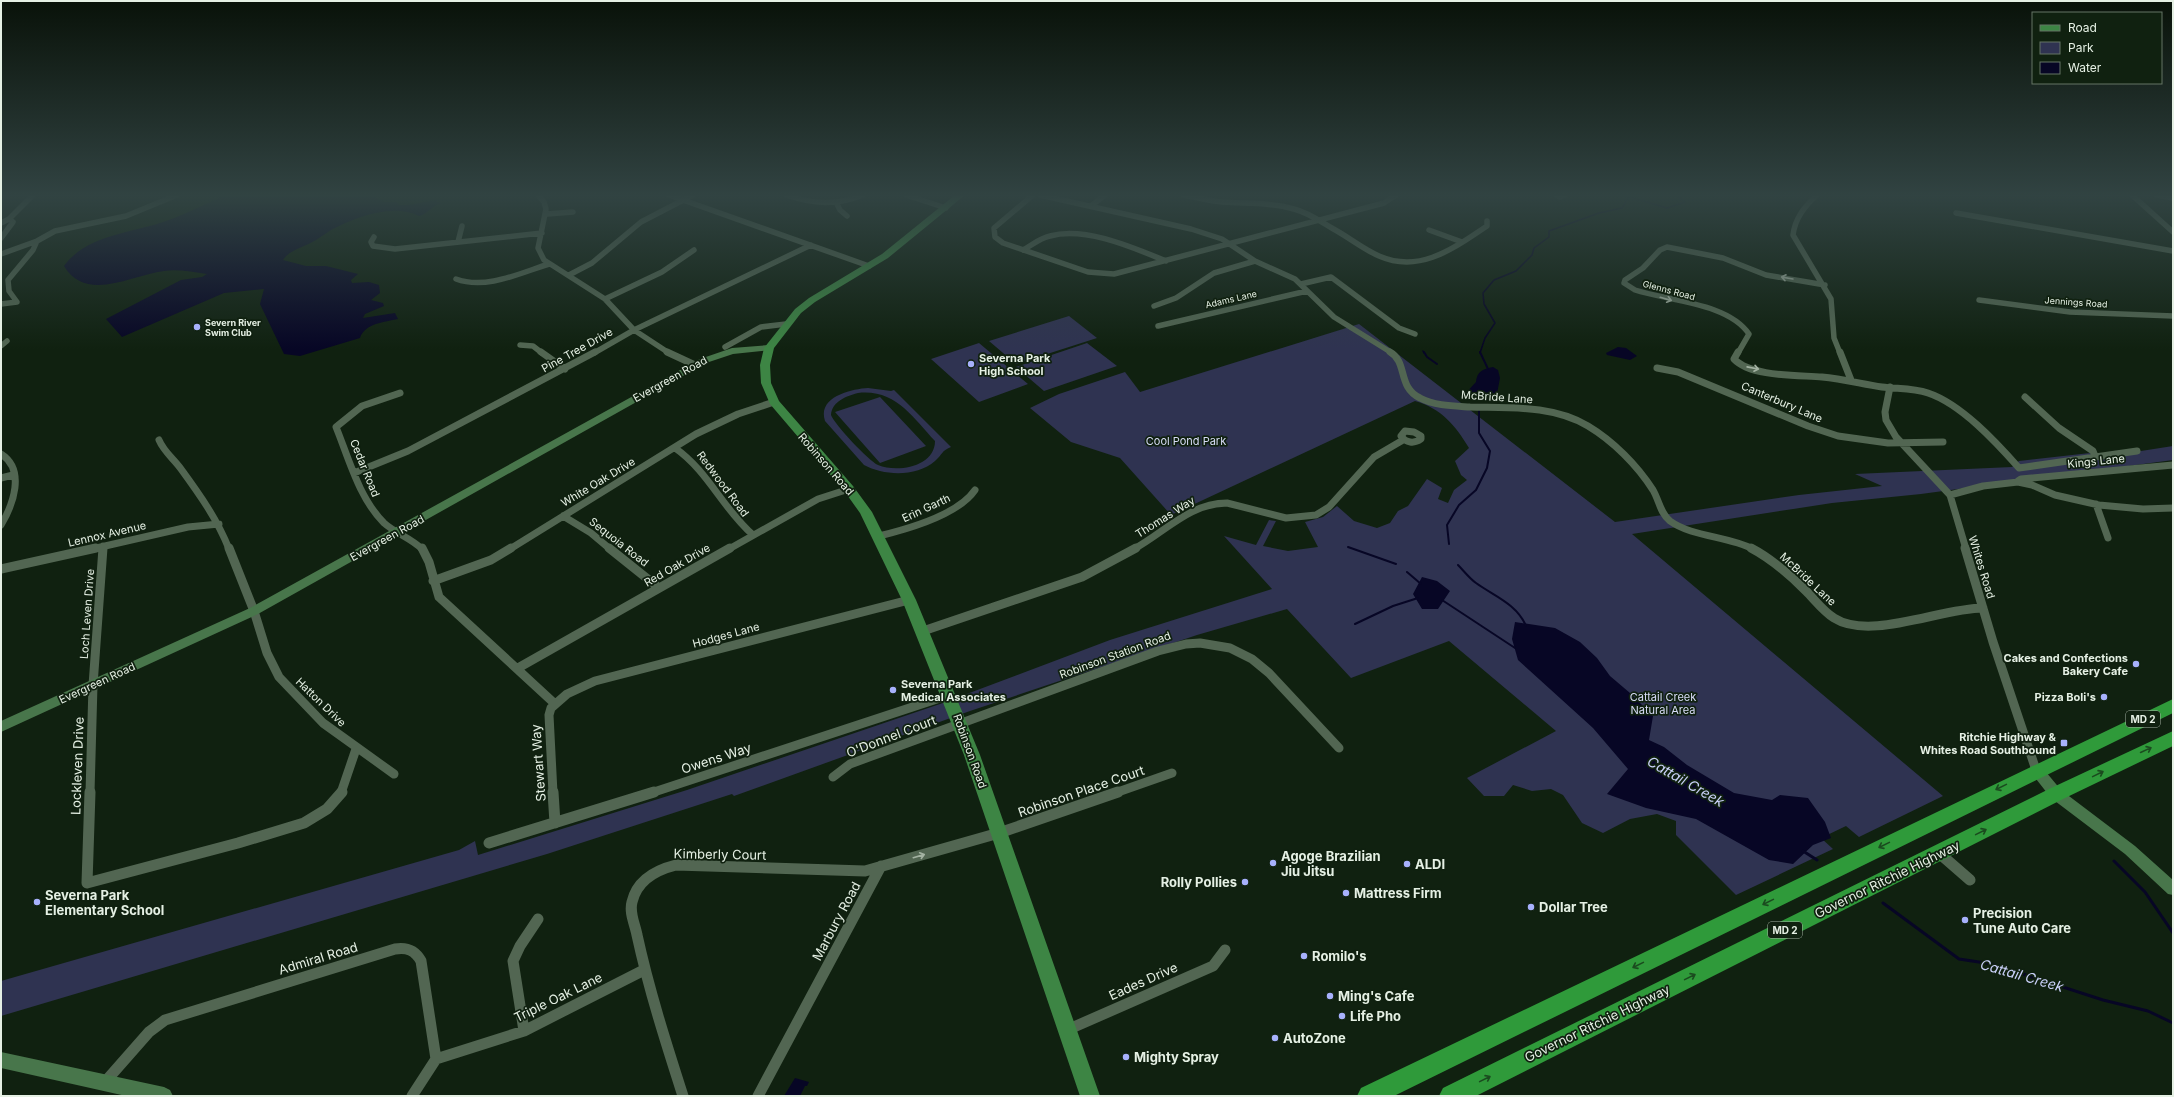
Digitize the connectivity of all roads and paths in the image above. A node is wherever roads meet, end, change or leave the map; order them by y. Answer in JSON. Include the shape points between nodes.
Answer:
{"nodes":[{"id":1,"x":27,"y":246,"type":"edge"},
{"id":2,"x":34,"y":246,"type":"edge"},
{"id":3,"x":374,"y":246,"type":"edge"},
{"id":4,"x":414,"y":246,"type":"edge"},
{"id":5,"x":540,"y":246,"type":"edge"},
{"id":6,"x":612,"y":246,"type":"edge"},
{"id":7,"x":806,"y":246,"type":"edge"},
{"id":8,"x":817,"y":246,"type":"edge"},
{"id":9,"x":895,"y":246,"type":"edge"},
{"id":10,"x":1013,"y":246,"type":"edge"},
{"id":11,"x":1030,"y":246,"type":"edge"},
{"id":12,"x":1123,"y":246,"type":"edge"},
{"id":13,"x":1222,"y":246,"type":"edge"},
{"id":14,"x":1233,"y":246,"type":"edge"},
{"id":15,"x":1363,"y":246,"type":"edge"},
{"id":16,"x":1455,"y":246,"type":"edge"},
{"id":17,"x":1800,"y":246,"type":"edge"},
{"id":18,"x":2146,"y":246,"type":"edge"},
{"id":19,"x":694,"y":250,"type":"dead end"},
{"id":20,"x":1023,"y":250,"type":"junction"},
{"id":21,"x":2173,"y":251,"type":"edge"},
{"id":22,"x":1,"y":253,"type":"edge"},
{"id":23,"x":1166,"y":261,"type":"junction"},
{"id":24,"x":1255,"y":261,"type":"junction"},
{"id":25,"x":549,"y":264,"type":"junction"},
{"id":26,"x":869,"y":266,"type":"junction"},
{"id":27,"x":569,"y":276,"type":"junction"},
{"id":28,"x":456,"y":279,"type":"dead end"},
{"id":29,"x":1301,"y":284,"type":"junction"},
{"id":30,"x":1825,"y":285,"type":"junction"},
{"id":31,"x":1307,"y":290,"type":"junction"},
{"id":32,"x":10,"y":293,"type":"junction"},
{"id":33,"x":605,"y":299,"type":"junction"},
{"id":34,"x":1979,"y":300,"type":"dead end"},
{"id":35,"x":1,"y":304,"type":"edge"},
{"id":36,"x":1154,"y":306,"type":"dead end"},
{"id":37,"x":2173,"y":316,"type":"edge"},
{"id":38,"x":786,"y":324,"type":"junction"},
{"id":39,"x":1158,"y":326,"type":"dead end"},
{"id":40,"x":634,"y":330,"type":"junction"},
{"id":41,"x":1415,"y":334,"type":"dead end"},
{"id":42,"x":7,"y":341,"type":"dead end"},
{"id":43,"x":520,"y":345,"type":"dead end"},
{"id":44,"x":1,"y":346,"type":"edge"},
{"id":45,"x":725,"y":347,"type":"dead end"},
{"id":46,"x":769,"y":348,"type":"junction"},
{"id":47,"x":695,"y":365,"type":"junction"},
{"id":48,"x":1657,"y":368,"type":"dead end"},
{"id":49,"x":564,"y":369,"type":"junction"},
{"id":50,"x":1851,"y":380,"type":"junction"},
{"id":51,"x":1890,"y":387,"type":"junction"},
{"id":52,"x":400,"y":393,"type":"dead end"},
{"id":53,"x":2025,"y":397,"type":"dead end"},
{"id":54,"x":774,"y":402,"type":"junction"},
{"id":55,"x":158,"y":440,"type":"dead end"},
{"id":56,"x":1403,"y":440,"type":"dead end"},
{"id":57,"x":1902,"y":442,"type":"junction"},
{"id":58,"x":1943,"y":442,"type":"dead end"},
{"id":59,"x":675,"y":448,"type":"junction"},
{"id":60,"x":2138,"y":451,"type":"dead end"},
{"id":61,"x":1,"y":454,"type":"edge"},
{"id":62,"x":2096,"y":456,"type":"junction"},
{"id":63,"x":2173,"y":466,"type":"edge"},
{"id":64,"x":354,"y":473,"type":"junction"},
{"id":65,"x":13,"y":475,"type":"junction"},
{"id":66,"x":1,"y":478,"type":"edge"},
{"id":67,"x":2020,"y":480,"type":"junction"},
{"id":68,"x":849,"y":488,"type":"junction"},
{"id":69,"x":975,"y":490,"type":"dead end"},
{"id":70,"x":1950,"y":496,"type":"junction"},
{"id":71,"x":2096,"y":504,"type":"junction"},
{"id":72,"x":2173,"y":508,"type":"edge"},
{"id":73,"x":563,"y":516,"type":"junction"},
{"id":74,"x":219,"y":524,"type":"junction"},
{"id":75,"x":1,"y":525,"type":"edge"},
{"id":76,"x":399,"y":532,"type":"junction"},
{"id":77,"x":753,"y":534,"type":"junction"},
{"id":78,"x":879,"y":536,"type":"junction"},
{"id":79,"x":2108,"y":538,"type":"dead end"},
{"id":80,"x":103,"y":546,"type":"junction"},
{"id":81,"x":1,"y":569,"type":"edge"},
{"id":82,"x":433,"y":580,"type":"junction"},
{"id":83,"x":659,"y":588,"type":"junction"},
{"id":84,"x":909,"y":600,"type":"junction"},
{"id":85,"x":1983,"y":608,"type":"junction"},
{"id":86,"x":254,"y":611,"type":"junction"},
{"id":87,"x":923,"y":631,"type":"junction"},
{"id":88,"x":518,"y":668,"type":"junction"},
{"id":89,"x":93,"y":684,"type":"junction"},
{"id":90,"x":949,"y":695,"type":"junction"},
{"id":91,"x":554,"y":703,"type":"junction"},
{"id":92,"x":2173,"y":705,"type":"edge"},
{"id":93,"x":960,"y":724,"type":"junction"},
{"id":94,"x":1,"y":727,"type":"edge"},
{"id":95,"x":2173,"y":738,"type":"edge"},
{"id":96,"x":1339,"y":748,"type":"dead end"},
{"id":97,"x":356,"y":749,"type":"junction"},
{"id":98,"x":2036,"y":770,"type":"junction"},
{"id":99,"x":1172,"y":773,"type":"dead end"},
{"id":100,"x":394,"y":774,"type":"dead end"},
{"id":101,"x":833,"y":777,"type":"dead end"},
{"id":102,"x":2056,"y":794,"type":"junction"},
{"id":103,"x":555,"y":823,"type":"junction"},
{"id":104,"x":999,"y":833,"type":"junction"},
{"id":105,"x":489,"y":843,"type":"dead end"},
{"id":106,"x":1939,"y":853,"type":"junction"},
{"id":107,"x":882,"y":866,"type":"junction"},
{"id":108,"x":1970,"y":880,"type":"dead end"},
{"id":109,"x":2173,"y":889,"type":"edge"},
{"id":110,"x":538,"y":919,"type":"dead end"},
{"id":111,"x":1225,"y":950,"type":"dead end"},
{"id":112,"x":644,"y":970,"type":"junction"},
{"id":113,"x":1066,"y":1030,"type":"junction"},
{"id":114,"x":524,"y":1031,"type":"junction"},
{"id":115,"x":436,"y":1059,"type":"junction"},
{"id":116,"x":1,"y":1060,"type":"edge"},
{"id":117,"x":105,"y":1082,"type":"junction"},
{"id":118,"x":164,"y":1096,"type":"edge"},
{"id":119,"x":412,"y":1096,"type":"edge"},
{"id":120,"x":683,"y":1096,"type":"edge"},
{"id":121,"x":758,"y":1096,"type":"edge"},
{"id":122,"x":1090,"y":1096,"type":"edge"},
{"id":123,"x":1369,"y":1096,"type":"edge"},
{"id":124,"x":1450,"y":1096,"type":"edge"}],
"edges":[{"from":1,"to":22,"type":"street"},
{"from":2,"to":32,"type":"street","via":[[10,276]]},
{"from":3,"to":4,"type":"street","via":[[385,249]]},
{"from":5,"to":25,"type":"street","via":[[540,256]]},
{"from":6,"to":27,"type":"street","via":[[592,263]]},
{"from":7,"to":40,"type":"street","name":"Pine Tree Drive"},
{"from":8,"to":26,"type":"street"},
{"from":9,"to":26,"type":"main road"},
{"from":10,"to":20,"type":"street"},
{"from":11,"to":20,"type":"street"},
{"from":12,"to":23,"type":"street"},
{"from":13,"to":23,"type":"street"},
{"from":14,"to":24,"type":"street","name":"McBride Lane"},
{"from":15,"to":16,"type":"street","via":[[1396,261],[1413,262],[1432,260]]},
{"from":17,"to":30,"type":"street"},
{"from":18,"to":21,"type":"street"},
{"from":19,"to":33,"type":"street","via":[[662,272]]},
{"from":20,"to":23,"type":"street","via":[[1088,272],[1102,274],[1114,274]]},
{"from":24,"to":29,"type":"street","name":"McBride Lane","via":[[1287,274]]},
{"from":24,"to":36,"type":"street","via":[[1214,273],[1176,298]]},
{"from":25,"to":27,"type":"street"},
{"from":25,"to":28,"type":"street","via":[[486,282],[467,284]]},
{"from":26,"to":38,"type":"main road","via":[[812,300]]},
{"from":27,"to":33,"type":"street"},
{"from":29,"to":31,"type":"street","name":"McBride Lane"},
{"from":29,"to":41,"type":"street","via":[[1331,277],[1399,328]]},
{"from":30,"to":50,"type":"street","via":[[1831,299],[1834,338]]},
{"from":30,"to":50,"type":"street","name":"Glenns Road","one_way":true,"via":[[1766,275],[1723,258],[1666,247],[1642,269],[1627,277],[1624,283],[1644,293],[1712,310],[1737,321],[1749,334],[1734,359],[1737,364],[1778,373]]},
{"from":31,"to":39,"type":"street","name":"Adams Lane"},
{"from":31,"to":85,"type":"street","name":"McBride Lane","via":[[1334,317],[1394,354],[1408,390],[1418,397],[1437,403],[1478,408],[1520,408],[1558,415],[1573,418],[1600,432],[1618,448],[1652,489],[1660,510],[1670,521],[1678,526],[1721,536],[1752,548],[1784,570],[1830,616],[1843,623],[1860,626],[1884,625],[1955,610]]},
{"from":32,"to":35,"type":"street"},
{"from":32,"to":35,"type":"street","via":[[17,302]]},
{"from":33,"to":40,"type":"street"},
{"from":34,"to":37,"type":"street","name":"Jennings Road","via":[[2063,312]]},
{"from":38,"to":45,"type":"street","via":[[766,325]]},
{"from":38,"to":46,"type":"main road"},
{"from":40,"to":47,"type":"street","via":[[662,350]]},
{"from":40,"to":49,"type":"street","name":"Pine Tree Drive"},
{"from":42,"to":44,"type":"street"},
{"from":43,"to":49,"type":"street","via":[[532,346]]},
{"from":46,"to":47,"type":"street","name":"Evergreen Road","via":[[726,352]]},
{"from":46,"to":54,"type":"main road","name":"Robinson Road","via":[[765,374],[768,391]]},
{"from":47,"to":76,"type":"street","name":"Evergreen Road"},
{"from":48,"to":57,"type":"street","name":"Canterbury Lane","via":[[1678,372],[1831,434],[1865,441]]},
{"from":49,"to":64,"type":"street","name":"Pine Tree Drive","via":[[408,451]]},
{"from":50,"to":51,"type":"street"},
{"from":51,"to":57,"type":"street","name":"Whites Road","via":[[1891,397],[1885,412],[1886,420],[1892,433]]},
{"from":51,"to":62,"type":"street","via":[[1919,391],[1941,399],[2004,450],[2018,468]]},
{"from":52,"to":64,"type":"street","name":"Cedar Road","via":[[362,406],[336,426]]},
{"from":53,"to":62,"type":"street","via":[[2047,418]]},
{"from":54,"to":59,"type":"street","name":"White Oak Drive","via":[[719,422]]},
{"from":54,"to":68,"type":"main road","name":"Robinson Road"},
{"from":55,"to":74,"type":"street","name":"Hatton Drive","via":[[205,501]]},
{"from":56,"to":87,"type":"street","name":"Thomas Way","via":[[1374,457],[1329,507],[1316,515],[1286,518],[1227,503],[1202,506],[1148,541],[1082,577]]},
{"from":57,"to":58,"type":"street","name":"Canterbury Lane"},
{"from":57,"to":70,"type":"street","name":"Whites Road"},
{"from":59,"to":73,"type":"street","name":"White Oak Drive"},
{"from":59,"to":77,"type":"street","name":"Redwood Road","via":[[693,460],[739,524]]},
{"from":60,"to":62,"type":"street"},
{"from":61,"to":65,"type":"street","via":[[9,459]]},
{"from":63,"to":67,"type":"street","name":"Kings Lane","via":[[2111,469]]},
{"from":64,"to":76,"type":"street","name":"Cedar Road","via":[[362,495],[372,511],[385,524]]},
{"from":65,"to":66,"type":"street"},
{"from":65,"to":75,"type":"street","via":[[14,500]]},
{"from":67,"to":70,"type":"street","name":"Kings Lane","via":[[1960,491]]},
{"from":67,"to":71,"type":"street","via":[[2056,495]]},
{"from":68,"to":77,"type":"street","name":"Red Oak Drive","via":[[818,500]]},
{"from":68,"to":78,"type":"main road","name":"Robinson Road"},
{"from":69,"to":78,"type":"street","name":"Erin Garth","via":[[968,500],[928,520],[904,530]]},
{"from":70,"to":85,"type":"street","name":"Whites Road"},
{"from":71,"to":72,"type":"street","via":[[2139,509]]},
{"from":71,"to":79,"type":"street"},
{"from":73,"to":82,"type":"street","name":"White Oak Drive","via":[[490,560]]},
{"from":73,"to":83,"type":"street","name":"Sequoia Road","via":[[591,533]]},
{"from":74,"to":80,"type":"street","name":"Lennox Avenue","via":[[188,527]]},
{"from":74,"to":86,"type":"street","name":"Hatton Drive"},
{"from":76,"to":82,"type":"street","name":"Cedar Road","via":[[422,548],[429,562]]},
{"from":76,"to":86,"type":"street","name":"Evergreen Road"},
{"from":77,"to":83,"type":"street","name":"Red Oak Drive"},
{"from":78,"to":84,"type":"main road","name":"Robinson Road"},
{"from":80,"to":81,"type":"street","name":"Lennox Avenue"},
{"from":80,"to":89,"type":"street","name":"Loch Leven Drive"},
{"from":82,"to":88,"type":"street","name":"Cedar Road","via":[[438,597]]},
{"from":83,"to":88,"type":"street","name":"Red Oak Drive"},
{"from":84,"to":87,"type":"main road","name":"Robinson Road"},
{"from":84,"to":91,"type":"street","name":"Hodges Lane","via":[[595,681]]},
{"from":85,"to":98,"type":"street","name":"Whites Road"},
{"from":86,"to":89,"type":"street","name":"Evergreen Road"},
{"from":86,"to":97,"type":"street","name":"Hatton Drive","via":[[267,653],[279,677],[323,723]]},
{"from":87,"to":90,"type":"main road","name":"Robinson Road"},
{"from":88,"to":91,"type":"street","name":"Cedar Road"},
{"from":89,"to":94,"type":"street","name":"Evergreen Road"},
{"from":89,"to":97,"type":"street","name":"Lockleven Drive","via":[[87,883],[304,823],[327,809],[343,791]]},
{"from":90,"to":93,"type":"main road","name":"Robinson Road"},
{"from":90,"to":103,"type":"street","name":"Owens Way"},
{"from":91,"to":103,"type":"street","name":"Stewart Way","via":[[549,715]]},
{"from":92,"to":98,"type":"highway","number":"MD 2"},
{"from":93,"to":96,"type":"street","name":"Robinson Station Road","via":[[1171,647],[1200,643],[1230,648],[1252,659],[1269,673]]},
{"from":93,"to":101,"type":"street","name":"O'Donnel Court","via":[[850,764]]},
{"from":93,"to":104,"type":"main road","name":"Robinson Road"},
{"from":102,"to":95,"type":"highway","name":"Governor Ritchie Highway","number":"MD 2","one_way":true},
{"from":97,"to":100,"type":"street","name":"Hatton Drive"},
{"from":98,"to":102,"type":"street"},
{"from":98,"to":123,"type":"highway","number":"MD 2","one_way":true},
{"from":99,"to":104,"type":"street","name":"Robinson Place Court"},
{"from":106,"to":102,"type":"highway","name":"Governor Ritchie Highway","number":"MD 2","one_way":true},
{"from":102,"to":109,"type":"street","via":[[2136,855]]},
{"from":103,"to":105,"type":"street","name":"Owens Way"},
{"from":107,"to":104,"type":"street","one_way":true},
{"from":104,"to":113,"type":"main road","name":"Robinson Road"},
{"from":106,"to":108,"type":"street"},
{"from":124,"to":106,"type":"highway","name":"Governor Ritchie Highway","number":"MD 2","one_way":true},
{"from":107,"to":112,"type":"street","name":"Kimberly Court","via":[[865,871],[847,872],[676,865],[658,870],[640,884],[631,906]]},
{"from":107,"to":121,"type":"street","name":"Marbury Road"},
{"from":110,"to":114,"type":"street","via":[[513,961]]},
{"from":111,"to":113,"type":"street","name":"Eades Drive","via":[[1213,966]]},
{"from":112,"to":114,"type":"street","name":"Triple Oak Lane"},
{"from":112,"to":120,"type":"street","name":"Kimberly Court"},
{"from":113,"to":122,"type":"main road","name":"Robinson Road"},
{"from":114,"to":115,"type":"street","name":"Triple Oak Lane"},
{"from":115,"to":117,"type":"street","name":"Admiral Road","via":[[421,961],[415,952],[401,948],[165,1020],[149,1032]]},
{"from":115,"to":119,"type":"street"},
{"from":116,"to":117,"type":"street"},
{"from":117,"to":118,"type":"street"}]}
